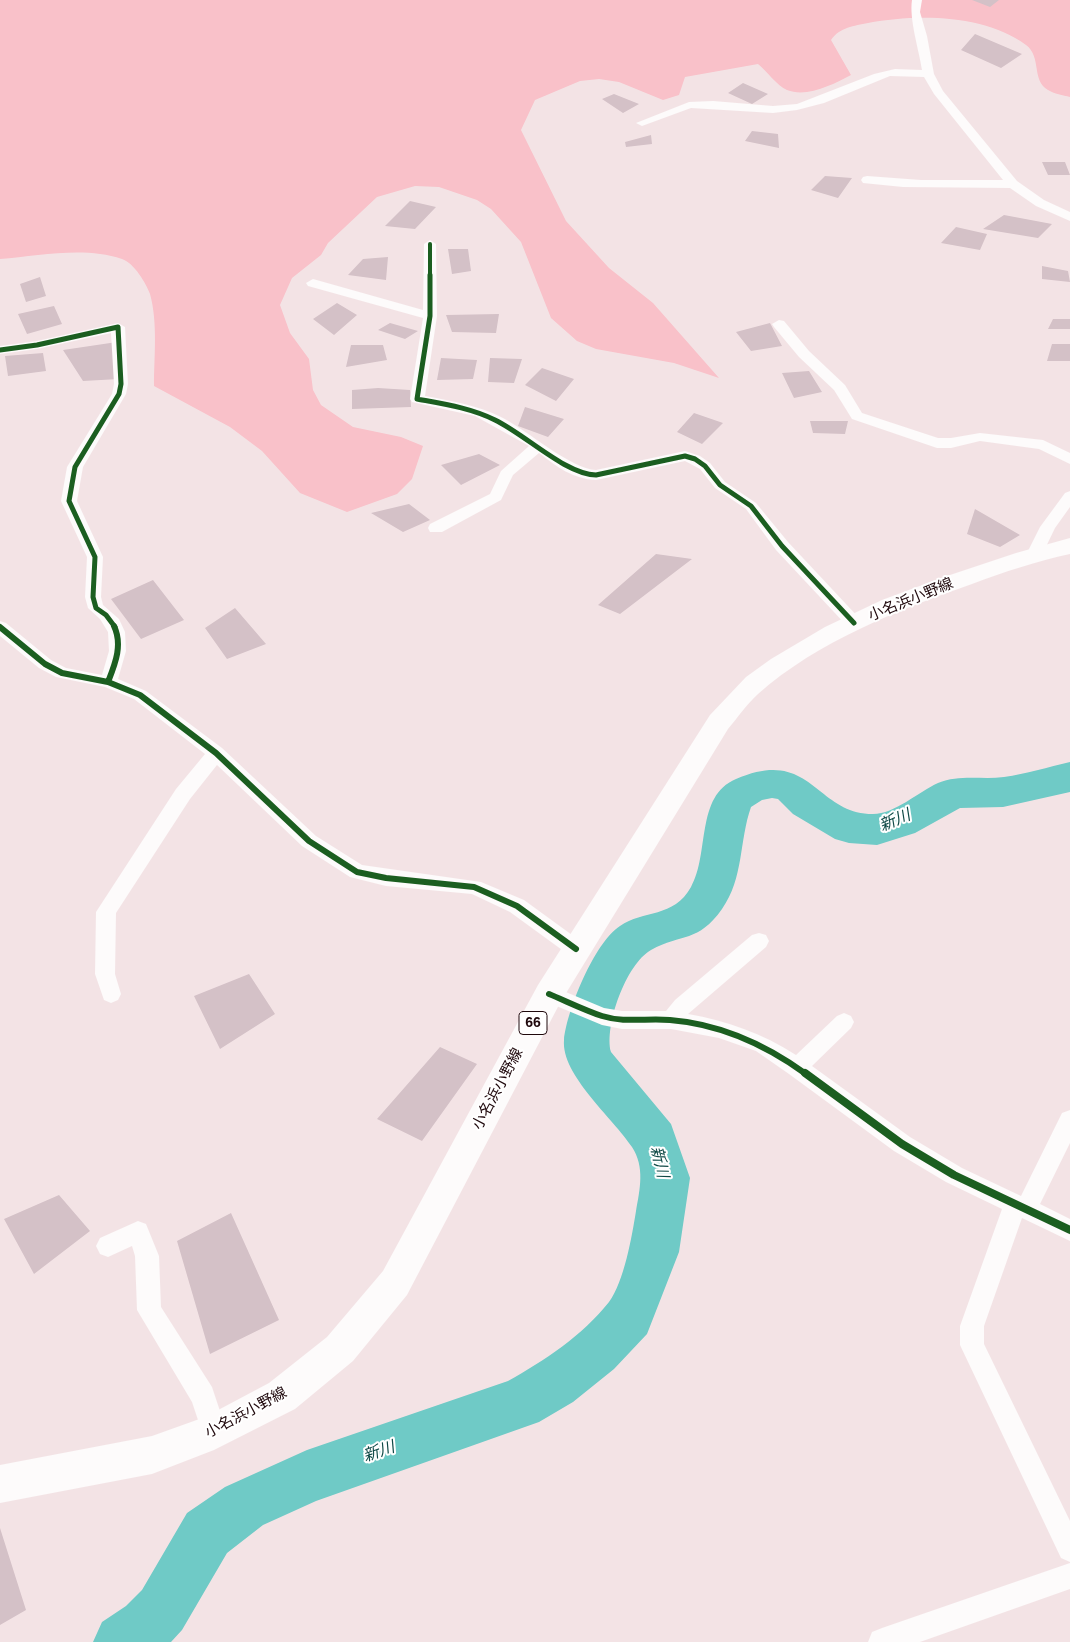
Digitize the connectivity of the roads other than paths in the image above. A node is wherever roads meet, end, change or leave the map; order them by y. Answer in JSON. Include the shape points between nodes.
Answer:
{"nodes":[{"id":1,"x":917,"y":0,"type":"edge"},
{"id":2,"x":928,"y":74,"type":"junction"},
{"id":3,"x":642,"y":123,"type":"dead end"},
{"id":4,"x":867,"y":180,"type":"dead end"},
{"id":5,"x":1013,"y":184,"type":"junction"},
{"id":6,"x":1070,"y":217,"type":"edge"},
{"id":7,"x":430,"y":244,"type":"dead end"},
{"id":8,"x":312,"y":284,"type":"dead end"},
{"id":9,"x":430,"y":316,"type":"junction"},
{"id":10,"x":779,"y":324,"type":"dead end"},
{"id":11,"x":0,"y":350,"type":"edge"},
{"id":12,"x":539,"y":446,"type":"junction"},
{"id":13,"x":1070,"y":459,"type":"edge"},
{"id":14,"x":1070,"y":496,"type":"edge"},
{"id":15,"x":436,"y":528,"type":"dead end"},
{"id":16,"x":1070,"y":546,"type":"edge"},
{"id":17,"x":1034,"y":555,"type":"junction"},
{"id":18,"x":854,"y":623,"type":"junction"},
{"id":19,"x":0,"y":627,"type":"edge"},
{"id":20,"x":108,"y":682,"type":"junction"},
{"id":21,"x":216,"y":753,"type":"junction"},
{"id":22,"x":760,"y":941,"type":"dead end"},
{"id":23,"x":576,"y":949,"type":"junction"},
{"id":24,"x":111,"y":994,"type":"dead end"},
{"id":25,"x":558,"y":997,"type":"junction"},
{"id":26,"x":602,"y":1016,"type":"joint"},
{"id":27,"x":671,"y":1020,"type":"junction"},
{"id":28,"x":844,"y":1022,"type":"dead end"},
{"id":29,"x":798,"y":1067,"type":"junction"},
{"id":30,"x":1070,"y":1120,"type":"edge"},
{"id":31,"x":1020,"y":1208,"type":"junction"},
{"id":32,"x":1070,"y":1230,"type":"edge"},
{"id":33,"x":108,"y":1246,"type":"dead end"},
{"id":34,"x":214,"y":1432,"type":"junction"},
{"id":35,"x":0,"y":1484,"type":"edge"},
{"id":36,"x":1070,"y":1549,"type":"edge"},
{"id":37,"x":1070,"y":1576,"type":"edge"},
{"id":38,"x":882,"y":1642,"type":"edge"}],
"edges":[{"from":1,"to":2,"type":"street","via":[[915,12]]},
{"from":2,"to":3,"type":"street","via":[[890,73],[797,107],[769,110],[689,105]]},
{"from":2,"to":5,"type":"street","via":[[938,92]]},
{"from":4,"to":5,"type":"street","via":[[904,185],[933,182]]},
{"from":5,"to":6,"type":"street","via":[[1040,203]]},
{"from":7,"to":9,"type":"street"},
{"from":8,"to":9,"type":"street"},
{"from":9,"to":12,"type":"street","via":[[417,399],[480,413]]},
{"from":10,"to":13,"type":"street","via":[[809,360],[840,388],[857,416],[937,442],[951,443],[980,437],[1043,445]]},
{"from":11,"to":20,"type":"street","via":[[118,327],[119,394],[75,468],[69,501],[95,557],[93,597],[96,608],[106,613],[116,628],[120,644],[117,662]]},
{"from":12,"to":15,"type":"street","via":[[506,474],[496,497]]},
{"from":12,"to":18,"type":"street","via":[[584,476],[684,456],[695,459],[720,485],[751,506],[782,546]]},
{"from":14,"to":17,"type":"street","via":[[1048,527]]},
{"from":16,"to":17,"type":"main road","name":"小名浜小野線","number":"66"},
{"from":17,"to":18,"type":"main road","name":"小名浜小野線","number":"66","via":[[947,584]]},
{"from":18,"to":23,"type":"main road","name":"小名浜小野線","number":"66","via":[[798,652],[753,684],[719,722]]},
{"from":19,"to":20,"type":"street","via":[[53,669]]},
{"from":20,"to":21,"type":"street","via":[[140,695]]},
{"from":21,"to":23,"type":"street","via":[[308,841],[357,872],[474,887],[517,906]]},
{"from":21,"to":24,"type":"street","via":[[183,794],[106,912],[105,974]]},
{"from":22,"to":27,"type":"street","via":[[682,1006]]},
{"from":23,"to":25,"type":"main road","name":"小名浜小野線","number":"66"},
{"from":25,"to":26,"type":"street"},
{"from":25,"to":34,"type":"main road","name":"小名浜小野線","number":"66","via":[[395,1284],[333,1355],[282,1396]]},
{"from":26,"to":27,"type":"street","via":[[622,1020]]},
{"from":27,"to":29,"type":"street","via":[[720,1029],[763,1045]]},
{"from":28,"to":29,"type":"street"},
{"from":29,"to":31,"type":"street","via":[[902,1144]]},
{"from":30,"to":31,"type":"street"},
{"from":31,"to":32,"type":"street"},
{"from":31,"to":36,"type":"street","via":[[972,1326],[972,1345]]},
{"from":33,"to":34,"type":"street","via":[[138,1232],[147,1256],[149,1310],[203,1396]]},
{"from":34,"to":35,"type":"main road","name":"小名浜小野線","number":"66","via":[[152,1455]]},
{"from":37,"to":38,"type":"street"}]}
